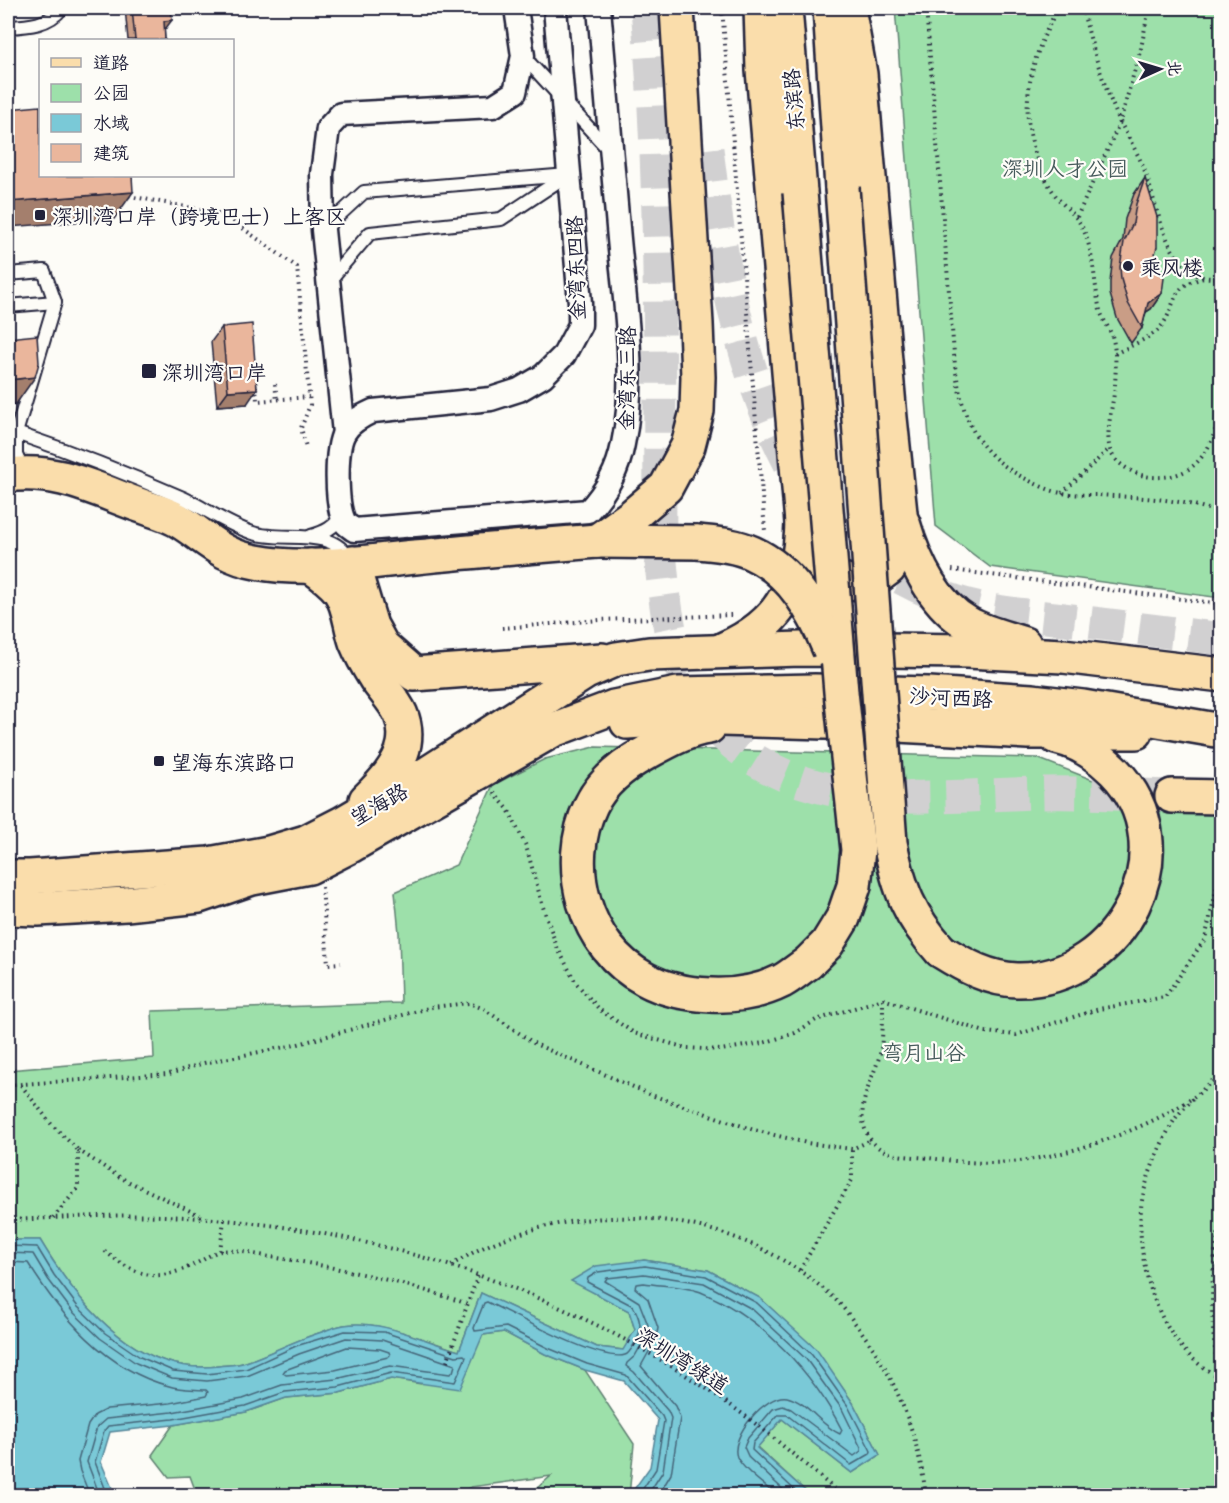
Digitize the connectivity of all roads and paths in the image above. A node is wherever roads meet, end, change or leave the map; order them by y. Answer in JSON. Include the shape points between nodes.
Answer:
{"nodes":[{"id":1,"x":62,"y":8,"type":"edge"},
{"id":2,"x":516,"y":8,"type":"edge"},
{"id":3,"x":555,"y":8,"type":"edge"},
{"id":4,"x":599,"y":8,"type":"edge"},
{"id":5,"x":678,"y":8,"type":"edge"},
{"id":6,"x":696,"y":8,"type":"edge"},
{"id":7,"x":761,"y":8,"type":"edge"},
{"id":8,"x":785,"y":8,"type":"edge"},
{"id":9,"x":830,"y":8,"type":"edge"},
{"id":10,"x":848,"y":8,"type":"edge"},
{"id":11,"x":926,"y":8,"type":"edge"},
{"id":12,"x":1058,"y":8,"type":"edge"},
{"id":13,"x":1082,"y":8,"type":"edge"},
{"id":14,"x":1149,"y":8,"type":"edge"},
{"id":15,"x":8,"y":27,"type":"edge"},
{"id":16,"x":523,"y":56,"type":"junction"},
{"id":17,"x":563,"y":101,"type":"junction"},
{"id":18,"x":1120,"y":122,"type":"junction"},
{"id":19,"x":708,"y":149,"type":"tunnel mouth"},
{"id":20,"x":610,"y":152,"type":"junction"},
{"id":21,"x":569,"y":174,"type":"junction"},
{"id":22,"x":129,"y":196,"type":"edge"},
{"id":23,"x":1077,"y":217,"type":"junction"},
{"id":24,"x":323,"y":230,"type":"junction"},
{"id":25,"x":8,"y":274,"type":"edge"},
{"id":26,"x":1221,"y":277,"type":"edge"},
{"id":27,"x":1204,"y":278,"type":"junction"},
{"id":28,"x":328,"y":282,"type":"junction"},
{"id":29,"x":55,"y":302,"type":"junction"},
{"id":30,"x":8,"y":306,"type":"edge"},
{"id":31,"x":1115,"y":354,"type":"junction"},
{"id":32,"x":255,"y":379,"type":"edge"},
{"id":33,"x":275,"y":384,"type":"dead end"},
{"id":34,"x":309,"y":397,"type":"junction"},
{"id":35,"x":276,"y":400,"type":"junction"},
{"id":36,"x":1221,"y":404,"type":"edge"},
{"id":37,"x":15,"y":433,"type":"junction"},
{"id":38,"x":344,"y":433,"type":"junction"},
{"id":39,"x":306,"y":447,"type":"dead end"},
{"id":40,"x":1110,"y":448,"type":"junction"},
{"id":41,"x":16,"y":474,"type":"edge"},
{"id":42,"x":1062,"y":493,"type":"junction"},
{"id":43,"x":900,"y":513,"type":"junction"},
{"id":44,"x":1221,"y":514,"type":"edge"},
{"id":45,"x":342,"y":515,"type":"junction"},
{"id":46,"x":802,"y":523,"type":"junction"},
{"id":47,"x":597,"y":541,"type":"junction"},
{"id":48,"x":311,"y":551,"type":"junction"},
{"id":49,"x":386,"y":560,"type":"junction"},
{"id":50,"x":352,"y":563,"type":"junction"},
{"id":51,"x":952,"y":570,"type":"dead end"},
{"id":52,"x":1221,"y":604,"type":"edge"},
{"id":53,"x":364,"y":606,"type":"junction"},
{"id":54,"x":720,"y":651,"type":"junction"},
{"id":55,"x":1063,"y":656,"type":"junction"},
{"id":56,"x":616,"y":659,"type":"junction"},
{"id":57,"x":1221,"y":675,"type":"edge"},
{"id":58,"x":841,"y":692,"type":"junction"},
{"id":59,"x":678,"y":694,"type":"joint"},
{"id":60,"x":747,"y":721,"type":"junction"},
{"id":61,"x":553,"y":730,"type":"junction"},
{"id":62,"x":1221,"y":731,"type":"edge"},
{"id":63,"x":1028,"y":732,"type":"junction"},
{"id":64,"x":1221,"y":735,"type":"edge"},
{"id":65,"x":488,"y":786,"type":"dead end"},
{"id":66,"x":1173,"y":796,"type":"tunnel mouth"},
{"id":67,"x":1221,"y":796,"type":"edge"},
{"id":68,"x":344,"y":823,"type":"junction"},
{"id":69,"x":8,"y":877,"type":"edge"},
{"id":70,"x":313,"y":889,"type":"dead end"},
{"id":71,"x":8,"y":908,"type":"edge"},
{"id":72,"x":340,"y":963,"type":"dead end"},
{"id":73,"x":883,"y":999,"type":"dead end"},
{"id":74,"x":721,"y":1050,"type":"dead end"},
{"id":75,"x":1221,"y":1072,"type":"edge"},
{"id":76,"x":20,"y":1084,"type":"junction"},
{"id":77,"x":8,"y":1085,"type":"edge"},
{"id":78,"x":1198,"y":1094,"type":"junction"},
{"id":79,"x":871,"y":1140,"type":"junction"},
{"id":80,"x":852,"y":1149,"type":"junction"},
{"id":81,"x":78,"y":1150,"type":"junction"},
{"id":82,"x":53,"y":1218,"type":"junction"},
{"id":83,"x":206,"y":1218,"type":"junction"},
{"id":84,"x":1221,"y":1218,"type":"edge"},
{"id":85,"x":8,"y":1220,"type":"edge"},
{"id":86,"x":224,"y":1220,"type":"junction"},
{"id":87,"x":105,"y":1251,"type":"dead end"},
{"id":88,"x":220,"y":1251,"type":"junction"},
{"id":89,"x":450,"y":1266,"type":"junction"},
{"id":90,"x":800,"y":1270,"type":"junction"},
{"id":91,"x":478,"y":1275,"type":"junction"},
{"id":92,"x":468,"y":1304,"type":"junction"},
{"id":93,"x":447,"y":1362,"type":"dead end"},
{"id":94,"x":1221,"y":1378,"type":"edge"},
{"id":95,"x":843,"y":1496,"type":"edge"},
{"id":96,"x":926,"y":1496,"type":"edge"}],
"edges":[{"from":1,"to":15,"type":"lane","via":[[46,21]]},
{"from":2,"to":16,"type":"street"},
{"from":3,"to":17,"type":"street","name":"金湾东四路"},
{"from":4,"to":20,"type":"street","name":"金湾东三路"},
{"from":5,"to":47,"type":"main road","via":[[696,324],[697,411],[688,446],[666,487]]},
{"from":6,"to":19,"type":"main road"},
{"from":7,"to":46,"type":"main road"},
{"from":8,"to":58,"type":"main road","name":"东滨路","bridge":true},
{"from":9,"to":63,"type":"main road","name":"东滨路","bridge":true,"via":[[890,843],[896,874],[923,932],[941,951],[966,967],[1017,980],[1046,977],[1096,954],[1126,921],[1139,893],[1145,864],[1145,832],[1138,805],[1124,781],[1084,747],[1062,738]]},
{"from":10,"to":43,"type":"main road","via":[[860,74]]},
{"from":11,"to":42,"type":"path","via":[[960,398],[968,422],[985,450],[1011,471]]},
{"from":12,"to":23,"type":"path","via":[[1032,65],[1028,120],[1034,151],[1044,174],[1055,194]]},
{"from":13,"to":18,"type":"path","via":[[1097,65]]},
{"from":14,"to":18,"type":"path"},
{"from":16,"to":17,"type":"lane"},
{"from":16,"to":24,"type":"street","via":[[515,92],[493,106],[341,114],[328,128],[322,174]]},
{"from":17,"to":20,"type":"lane"},
{"from":17,"to":21,"type":"street","name":"金湾东四路"},
{"from":18,"to":23,"type":"path"},
{"from":18,"to":27,"type":"path","via":[[1143,165],[1173,250],[1185,266]]},
{"from":20,"to":45,"type":"street","name":"金湾东三路","via":[[629,343],[628,404],[623,444],[603,495],[588,511],[354,530],[345,524]]},
{"from":21,"to":24,"type":"lane","via":[[364,192]]},
{"from":21,"to":28,"type":"lane","via":[[501,219],[370,233]]},
{"from":21,"to":38,"type":"street","name":"金湾东四路","via":[[580,325],[564,355],[543,376],[519,390],[491,399],[374,411],[351,424]]},
{"from":22,"to":34,"type":"path","via":[[223,214],[297,267]]},
{"from":23,"to":31,"type":"path","via":[[1091,252],[1099,309],[1113,339]]},
{"from":24,"to":28,"type":"street"},
{"from":25,"to":29,"type":"lane","via":[[44,271]]},
{"from":26,"to":27,"type":"path"},
{"from":27,"to":31,"type":"path","via":[[1179,291],[1156,332]]},
{"from":28,"to":38,"type":"street"},
{"from":29,"to":30,"type":"lane"},
{"from":29,"to":37,"type":"lane"},
{"from":31,"to":40,"type":"path"},
{"from":32,"to":35,"type":"path","via":[[257,401]]},
{"from":33,"to":35,"type":"path"},
{"from":34,"to":35,"type":"path"},
{"from":34,"to":39,"type":"path","via":[[301,428]]},
{"from":36,"to":40,"type":"path","via":[[1211,443],[1194,466],[1183,473],[1161,478],[1135,473],[1113,456]]},
{"from":37,"to":41,"type":"lane"},
{"from":37,"to":48,"type":"lane","via":[[183,498],[255,534]]},
{"from":38,"to":45,"type":"street","via":[[338,456]]},
{"from":40,"to":42,"type":"path"},
{"from":41,"to":48,"type":"main road","via":[[68,478],[180,521],[225,553],[255,562]]},
{"from":42,"to":44,"type":"path","via":[[1165,499]]},
{"from":43,"to":46,"type":"main road","via":[[896,556],[889,568],[862,583],[848,582],[819,567]]},
{"from":43,"to":55,"type":"main road","via":[[912,553],[931,587],[950,609],[968,623]]},
{"from":45,"to":48,"type":"lane"},
{"from":46,"to":54,"type":"main road","via":[[798,562],[785,599],[760,629]]},
{"from":47,"to":49,"type":"main road"},
{"from":47,"to":58,"type":"main road","bridge":true,"via":[[697,542],[728,545],[753,553],[800,591],[818,620]]},
{"from":48,"to":50,"type":"main road"},
{"from":48,"to":68,"type":"main road","via":[[340,592],[349,610],[356,642],[376,678],[397,704],[404,726],[405,743],[400,759]]},
{"from":49,"to":50,"type":"main road"},
{"from":49,"to":53,"type":"main road","via":[[367,587]]},
{"from":50,"to":53,"type":"main road"},
{"from":51,"to":52,"type":"path"},
{"from":53,"to":56,"type":"main road","via":[[382,645],[414,674]]},
{"from":54,"to":55,"type":"main road","name":"沙河西路","via":[[910,650]]},
{"from":54,"to":56,"type":"main road","name":"望海路"},
{"from":55,"to":57,"type":"main road","name":"沙河西路"},
{"from":56,"to":68,"type":"main road","name":"望海路","via":[[586,672]]},
{"from":58,"to":60,"type":"main road","bridge":true,"via":[[858,850],[854,886],[843,918],[827,944],[782,981],[728,996],[668,989],[621,963],[588,915],[579,883],[577,855],[581,828],[604,785],[636,758],[682,734]]},
{"from":59,"to":61,"type":"main road","name":"望海路","via":[[614,707]]},
{"from":59,"to":62,"type":"main road","name":"沙河西路","via":[[815,691],[1032,701]]},
{"from":60,"to":61,"type":"main road","via":[[653,719]]},
{"from":60,"to":63,"type":"main road"},
{"from":61,"to":71,"type":"main road","name":"望海路","via":[[309,867],[252,878],[200,896],[126,904]]},
{"from":63,"to":64,"type":"main road"},
{"from":65,"to":74,"type":"path","via":[[508,809],[526,846],[557,947],[576,983],[600,1010],[634,1034],[686,1048]]},
{"from":66,"to":67,"type":"main road"},
{"from":68,"to":69,"type":"main road","name":"望海路","via":[[306,842],[208,864]]},
{"from":70,"to":72,"type":"path","via":[[322,886],[328,964]]},
{"from":73,"to":79,"type":"path","via":[[880,1050],[862,1106],[864,1126]]},
{"from":75,"to":78,"type":"path"},
{"from":76,"to":77,"type":"path"},
{"from":76,"to":80,"type":"path","via":[[169,1074],[295,1045],[432,1007],[469,1004],[484,1009],[535,1044],[654,1096],[754,1130]]},
{"from":76,"to":81,"type":"path","via":[[52,1125]]},
{"from":78,"to":79,"type":"path","via":[[1118,1136],[1020,1161],[975,1162],[896,1155]]},
{"from":78,"to":94,"type":"path","via":[[1175,1119],[1150,1174],[1141,1208],[1143,1246],[1148,1285],[1163,1320],[1181,1347],[1204,1369]]},
{"from":79,"to":80,"type":"path"},
{"from":80,"to":90,"type":"path","via":[[852,1180]]},
{"from":81,"to":82,"type":"path","via":[[78,1188]]},
{"from":81,"to":83,"type":"path","via":[[121,1178]]},
{"from":82,"to":83,"type":"path"},
{"from":82,"to":85,"type":"path"},
{"from":83,"to":86,"type":"path","name":"深圳湾绿道"},
{"from":84,"to":94,"type":"path","via":[[1212,1297]]},
{"from":86,"to":88,"type":"path"},
{"from":86,"to":89,"type":"path","name":"深圳湾绿道","via":[[286,1226]]},
{"from":87,"to":88,"type":"path","via":[[122,1265],[160,1276],[180,1271]]},
{"from":88,"to":92,"type":"path","via":[[356,1272]]},
{"from":89,"to":90,"type":"path","via":[[482,1248],[524,1233],[570,1221],[614,1216],[663,1218],[711,1229],[758,1247]]},
{"from":89,"to":91,"type":"path","name":"深圳湾绿道"},
{"from":90,"to":96,"type":"path","via":[[838,1302],[871,1344],[894,1384],[913,1430]]},
{"from":91,"to":92,"type":"path"},
{"from":91,"to":95,"type":"path","name":"深圳湾绿道","via":[[571,1313],[662,1362],[747,1417]]},
{"from":92,"to":93,"type":"path"}]}
